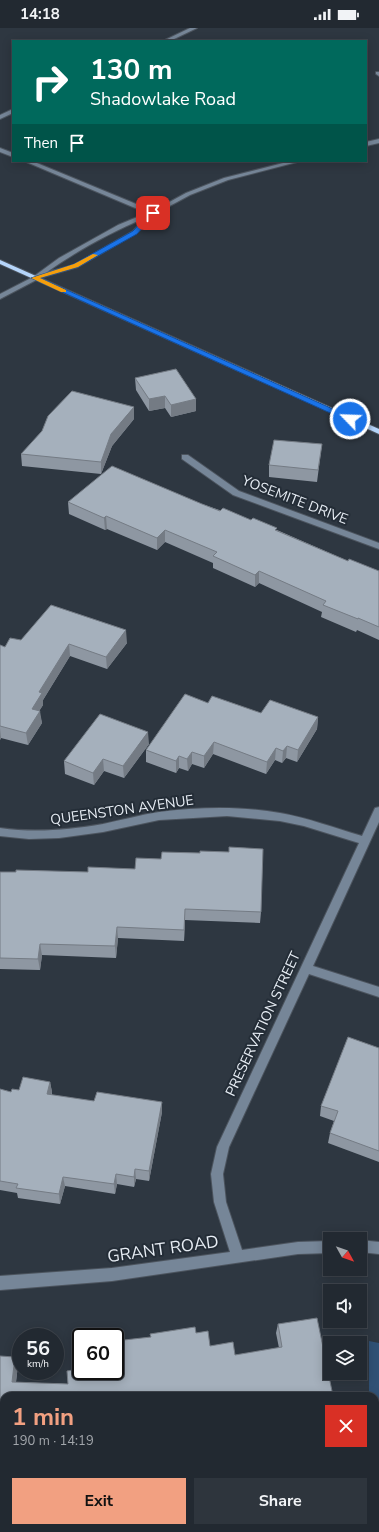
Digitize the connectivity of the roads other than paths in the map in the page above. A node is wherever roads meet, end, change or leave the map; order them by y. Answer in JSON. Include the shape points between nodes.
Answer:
{"nodes":[{"id":1,"x":194,"y":28,"type":"edge"},
{"id":2,"x":168,"y":40,"type":"edge"},
{"id":3,"x":12,"y":111,"type":"edge"},
{"id":4,"x":0,"y":117,"type":"edge"},
{"id":5,"x":379,"y":141,"type":"edge"},
{"id":6,"x":367,"y":144,"type":"edge"},
{"id":7,"x":0,"y":150,"type":"edge"},
{"id":8,"x":12,"y":155,"type":"edge"},
{"id":9,"x":29,"y":162,"type":"edge"},
{"id":10,"x":294,"y":162,"type":"edge"},
{"id":11,"x":153,"y":213,"type":"junction"},
{"id":12,"x":0,"y":262,"type":"edge"},
{"id":13,"x":34,"y":278,"type":"junction"},
{"id":14,"x":0,"y":297,"type":"edge"},
{"id":15,"x":379,"y":432,"type":"edge"},
{"id":16,"x":185,"y":458,"type":"dead end"},
{"id":17,"x":379,"y":546,"type":"edge"},
{"id":18,"x":379,"y":811,"type":"edge"},
{"id":19,"x":0,"y":832,"type":"edge"},
{"id":20,"x":364,"y":841,"type":"junction"},
{"id":21,"x":306,"y":968,"type":"junction"},
{"id":22,"x":379,"y":992,"type":"edge"},
{"id":23,"x":323,"y":1247,"type":"edge"},
{"id":24,"x":367,"y":1247,"type":"edge"},
{"id":25,"x":379,"y":1248,"type":"edge"},
{"id":26,"x":238,"y":1256,"type":"junction"},
{"id":27,"x":0,"y":1283,"type":"edge"}],
"edges":[{"from":1,"to":2,"type":"street"},
{"from":3,"to":4,"type":"street"},
{"from":5,"to":6,"type":"street"},
{"from":7,"to":8,"type":"street"},
{"from":9,"to":11,"type":"street"},
{"from":10,"to":11,"type":"street","via":[[210,184]]},
{"from":11,"to":13,"type":"street","via":[[120,226],[60,259]]},
{"from":11,"to":13,"type":"street","via":[[135,232],[76,266]]},
{"from":12,"to":13,"type":"main road"},
{"from":13,"to":14,"type":"street"},
{"from":13,"to":15,"type":"main road"},
{"from":16,"to":17,"type":"street","name":"YOSEMITE DRIVE","via":[[236,493]]},
{"from":18,"to":20,"type":"street","name":"PRESERVATION STREET"},
{"from":19,"to":20,"type":"street","name":"QUEENSTON AVENUE","via":[[20,836],[55,834],[158,816],[210,812],[294,819]]},
{"from":20,"to":21,"type":"street","name":"PRESERVATION STREET"},
{"from":21,"to":22,"type":"street"},
{"from":21,"to":26,"type":"street","name":"PRESERVATION STREET","via":[[223,1147],[217,1174],[220,1202]]},
{"from":23,"to":26,"type":"street","name":"GRANT ROAD"},
{"from":24,"to":25,"type":"street"},
{"from":26,"to":27,"type":"street","name":"GRANT ROAD","via":[[102,1276]]}]}
